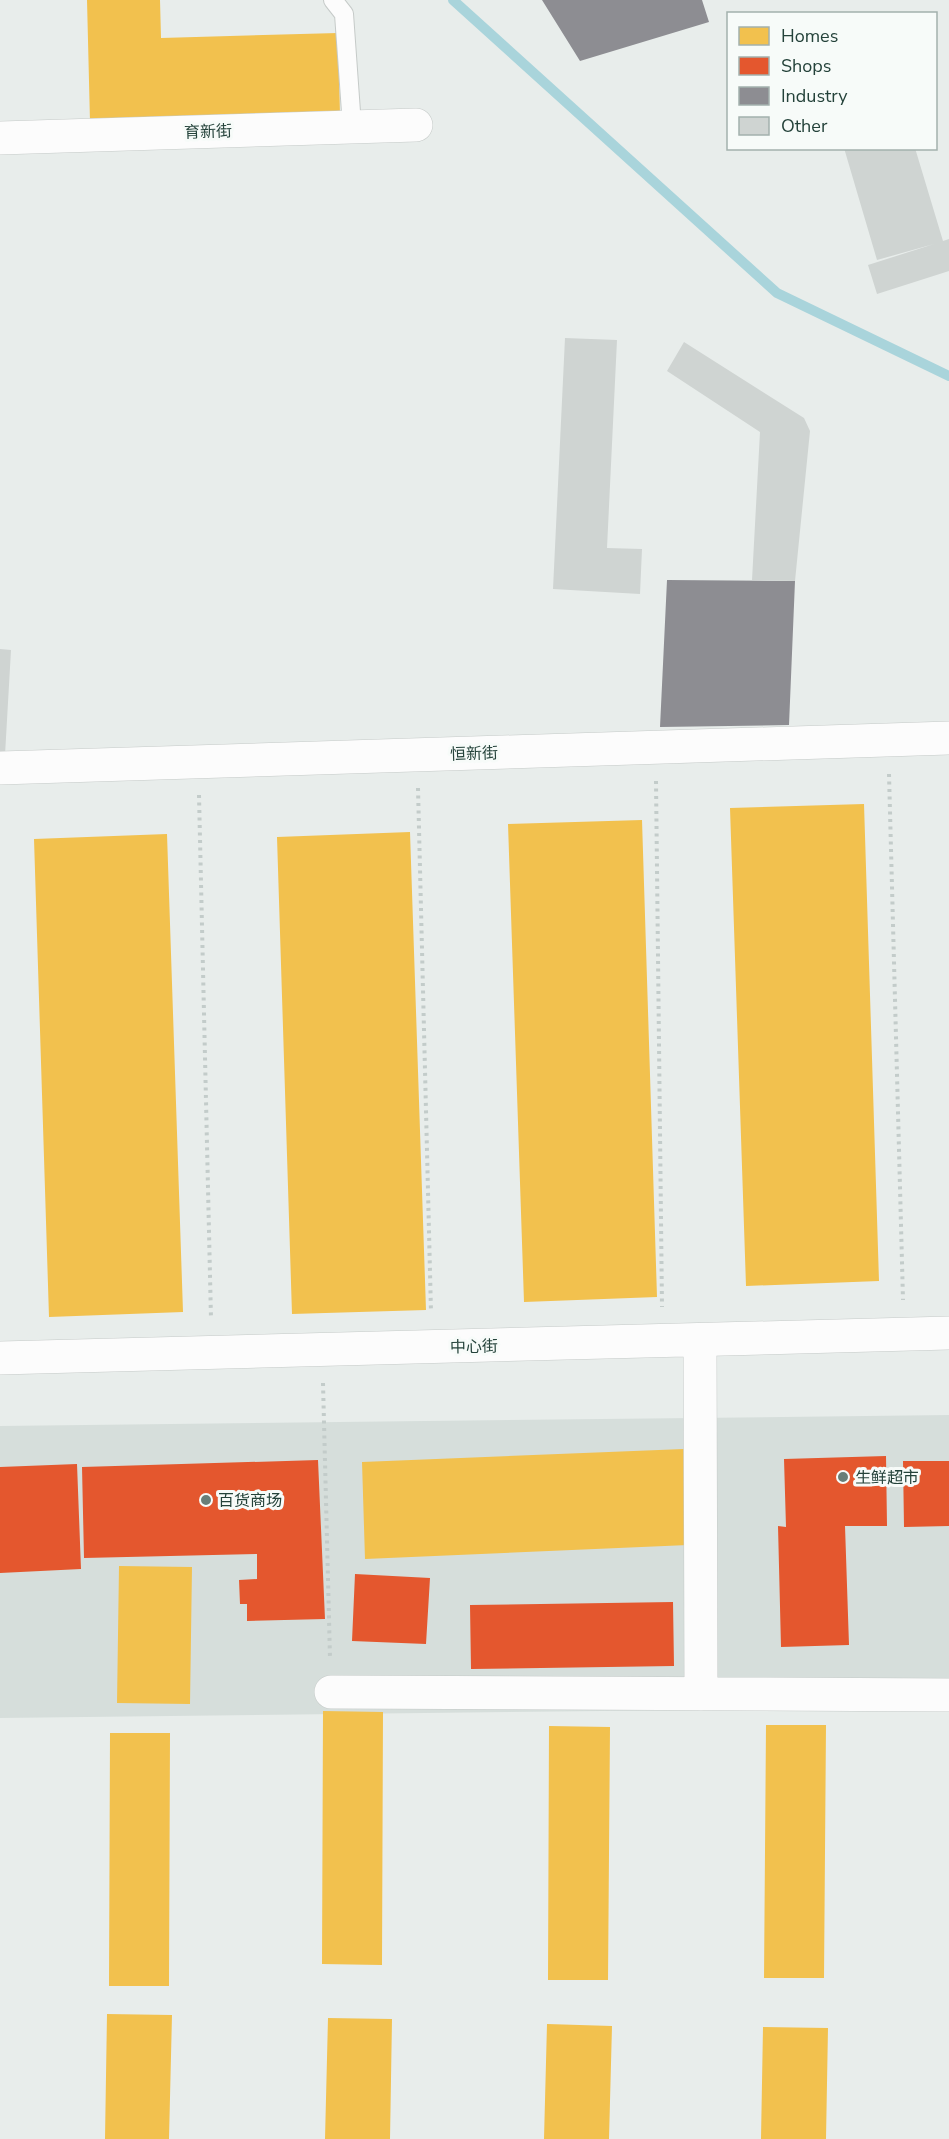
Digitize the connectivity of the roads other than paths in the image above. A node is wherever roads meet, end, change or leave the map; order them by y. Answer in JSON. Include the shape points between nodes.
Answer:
{"nodes":[{"id":1,"x":333,"y":0,"type":"edge"},
{"id":2,"x":416,"y":124,"type":"dead end"},
{"id":3,"x":352,"y":126,"type":"junction"},
{"id":4,"x":0,"y":138,"type":"edge"},
{"id":5,"x":949,"y":738,"type":"edge"},
{"id":6,"x":0,"y":768,"type":"edge"},
{"id":7,"x":949,"y":1333,"type":"edge"},
{"id":8,"x":700,"y":1340,"type":"junction"},
{"id":9,"x":0,"y":1358,"type":"edge"},
{"id":10,"x":331,"y":1692,"type":"road end"},
{"id":11,"x":701,"y":1694,"type":"junction"},
{"id":12,"x":949,"y":1695,"type":"edge"}],
"edges":[{"from":1,"to":3,"type":"lane","via":[[344,14]]},
{"from":2,"to":3,"type":"street","name":"育新街"},
{"from":3,"to":4,"type":"street","name":"育新街"},
{"from":5,"to":6,"type":"street","name":"恒新街"},
{"from":7,"to":8,"type":"street","name":"中心街"},
{"from":8,"to":9,"type":"street","name":"中心街"},
{"from":8,"to":11,"type":"street"},
{"from":10,"to":11,"type":"street"},
{"from":11,"to":12,"type":"street"}]}
